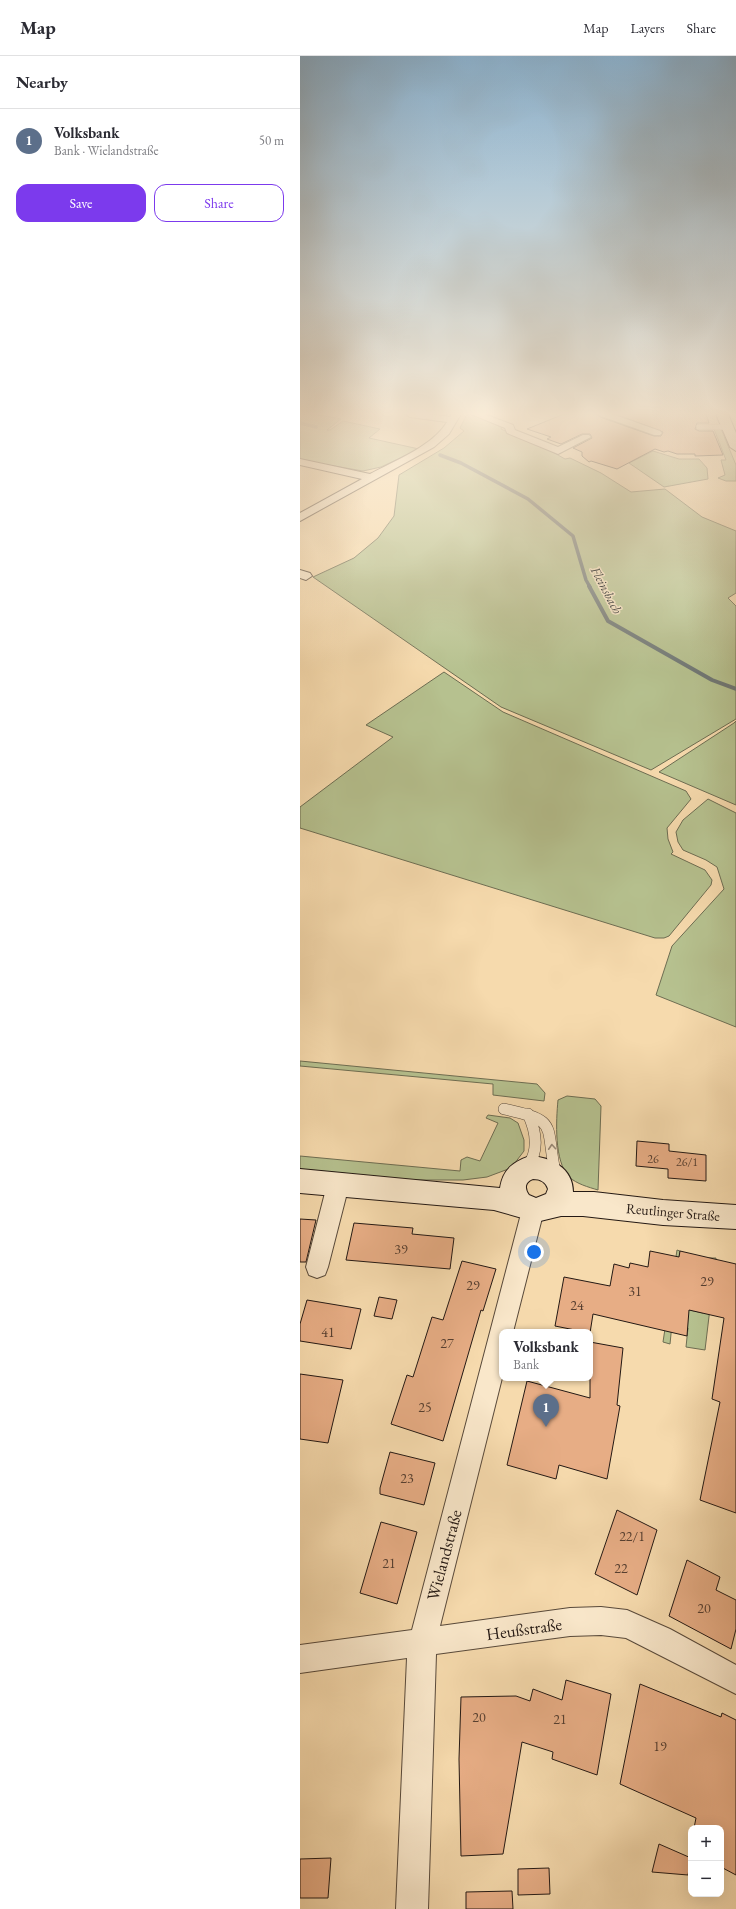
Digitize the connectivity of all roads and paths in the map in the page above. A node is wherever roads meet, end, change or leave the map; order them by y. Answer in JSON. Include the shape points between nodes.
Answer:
{"nodes":[{"id":1,"x":332,"y":500,"type":"edge"},
{"id":2,"x":300,"y":518,"type":"edge"},
{"id":3,"x":504,"y":1109,"type":"dead end"},
{"id":4,"x":528,"y":1114,"type":"junction"},
{"id":5,"x":521,"y":1172,"type":"junction"},
{"id":6,"x":558,"y":1180,"type":"junction"},
{"id":7,"x":300,"y":1181,"type":"edge"},
{"id":8,"x":338,"y":1185,"type":"junction"},
{"id":9,"x":439,"y":1192,"type":"junction"},
{"id":10,"x":609,"y":1205,"type":"junction"},
{"id":11,"x":535,"y":1207,"type":"junction"},
{"id":12,"x":736,"y":1217,"type":"edge"},
{"id":13,"x":317,"y":1267,"type":"dead end"},
{"id":14,"x":503,"y":1329,"type":"edge"},
{"id":15,"x":499,"y":1346,"type":"edge"},
{"id":16,"x":422,"y":1643,"type":"junction"},
{"id":17,"x":300,"y":1659,"type":"edge"},
{"id":18,"x":736,"y":1680,"type":"edge"},
{"id":19,"x":412,"y":1909,"type":"edge"}],
"edges":[{"from":1,"to":2,"type":"street"},
{"from":3,"to":4,"type":"lane"},
{"from":4,"to":5,"type":"lane","via":[[534,1127],[535,1146],[532,1161]]},
{"from":6,"to":4,"type":"lane","one_way":true,"via":[[551,1133],[547,1123]]},
{"from":5,"to":6,"type":"street","via":[[535,1166],[546,1168]]},
{"from":5,"to":9,"type":"street","name":"Reutlinger Straße","via":[[493,1185]]},
{"from":5,"to":11,"type":"street","via":[[513,1183],[513,1193]]},
{"from":6,"to":10,"type":"street","name":"Reutlinger Straße","via":[[568,1188]]},
{"from":6,"to":11,"type":"street","via":[[559,1195]]},
{"from":7,"to":8,"type":"street","name":"Reutlinger Straße"},
{"from":8,"to":9,"type":"street","name":"Reutlinger Straße"},
{"from":8,"to":13,"type":"street"},
{"from":9,"to":11,"type":"street","name":"Reutlinger Straße","via":[[499,1199]]},
{"from":10,"to":11,"type":"street","name":"Reutlinger Straße","via":[[562,1204]]},
{"from":10,"to":12,"type":"street","name":"Reutlinger Straße","via":[[638,1210]]},
{"from":11,"to":14,"type":"street","name":"Wielandstraße"},
{"from":15,"to":16,"type":"street","name":"Wielandstraße"},
{"from":16,"to":17,"type":"street","name":"Heußstraße"},
{"from":16,"to":18,"type":"street","name":"Heußstraße","via":[[570,1622],[620,1623],[660,1639]]},
{"from":16,"to":19,"type":"street","name":"Wielandstraße"}]}
